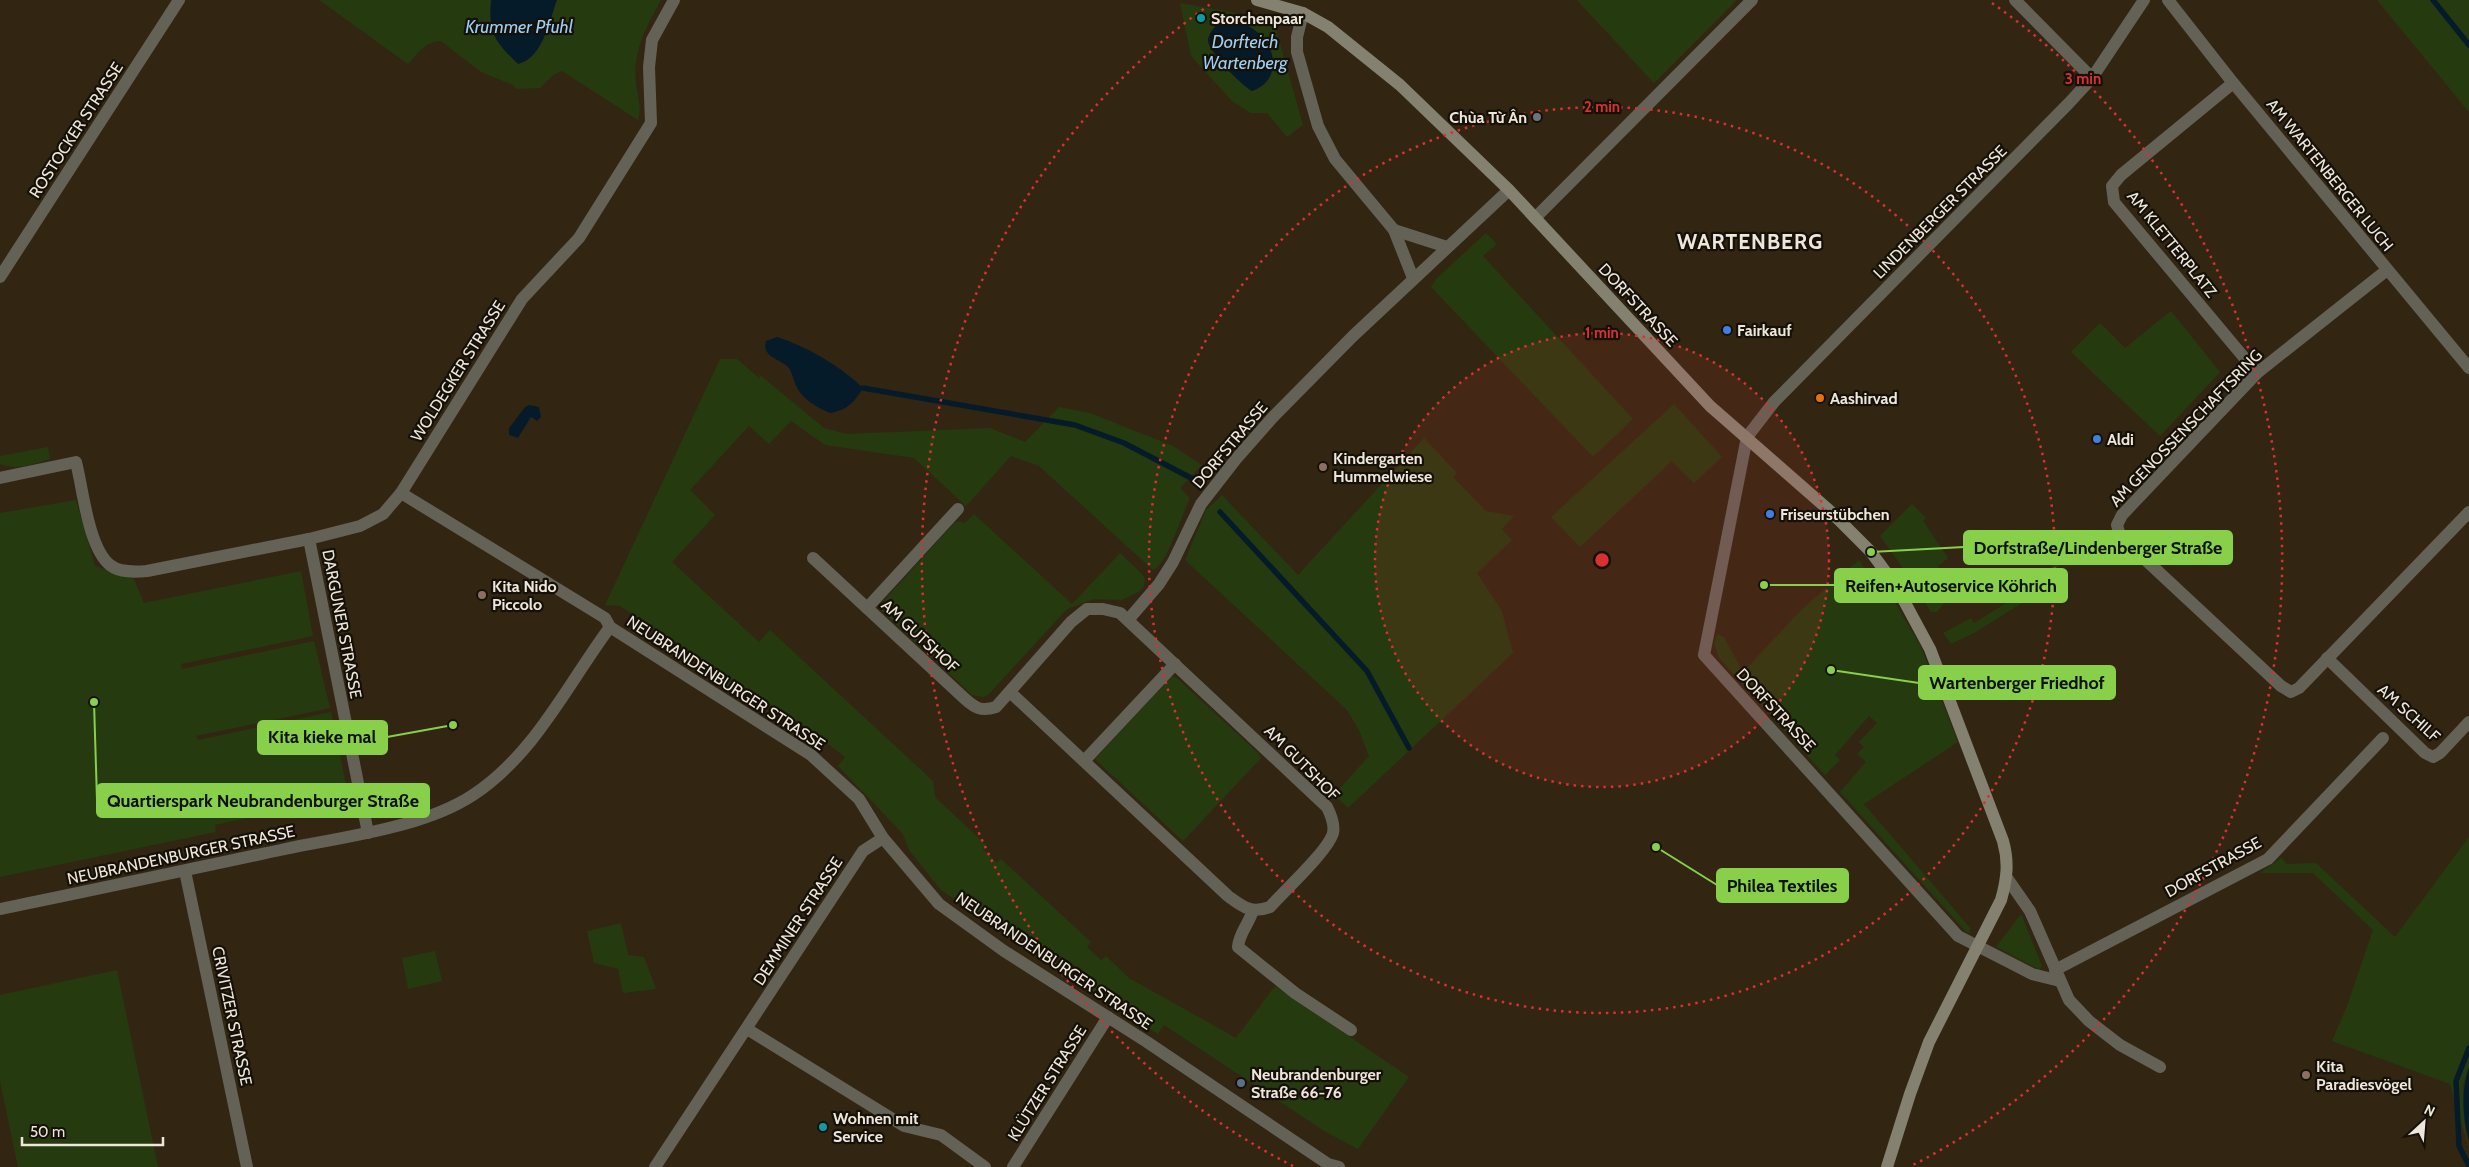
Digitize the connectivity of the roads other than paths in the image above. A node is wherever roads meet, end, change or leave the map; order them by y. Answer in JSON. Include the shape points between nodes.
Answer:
{"nodes":[{"id":1,"x":179,"y":0,"type":"edge"},
{"id":2,"x":674,"y":0,"type":"edge"},
{"id":3,"x":1257,"y":0,"type":"edge"},
{"id":4,"x":1752,"y":0,"type":"edge"},
{"id":5,"x":2015,"y":0,"type":"edge"},
{"id":6,"x":2144,"y":0,"type":"edge"},
{"id":7,"x":2168,"y":0,"type":"edge"},
{"id":8,"x":1303,"y":13,"type":"junction"},
{"id":9,"x":2092,"y":78,"type":"junction"},
{"id":10,"x":2233,"y":83,"type":"junction"},
{"id":11,"x":1509,"y":190,"type":"junction"},
{"id":12,"x":1535,"y":218,"type":"junction"},
{"id":13,"x":1394,"y":230,"type":"junction"},
{"id":14,"x":1447,"y":247,"type":"junction"},
{"id":15,"x":2388,"y":270,"type":"junction"},
{"id":16,"x":0,"y":277,"type":"edge"},
{"id":17,"x":1413,"y":278,"type":"junction"},
{"id":18,"x":2469,"y":368,"type":"edge"},
{"id":19,"x":2257,"y":373,"type":"junction"},
{"id":20,"x":1748,"y":437,"type":"junction"},
{"id":21,"x":0,"y":478,"type":"edge"},
{"id":22,"x":401,"y":493,"type":"junction"},
{"id":23,"x":958,"y":509,"type":"dead end"},
{"id":24,"x":2469,"y":512,"type":"edge"},
{"id":25,"x":309,"y":539,"type":"junction"},
{"id":26,"x":813,"y":558,"type":"dead end"},
{"id":27,"x":866,"y":608,"type":"junction"},
{"id":28,"x":1128,"y":620,"type":"junction"},
{"id":29,"x":610,"y":627,"type":"junction"},
{"id":30,"x":2327,"y":658,"type":"junction"},
{"id":31,"x":1175,"y":664,"type":"junction"},
{"id":32,"x":1010,"y":692,"type":"junction"},
{"id":33,"x":2469,"y":722,"type":"edge"},
{"id":34,"x":2383,"y":738,"type":"dead end"},
{"id":35,"x":1084,"y":761,"type":"junction"},
{"id":36,"x":368,"y":832,"type":"junction"},
{"id":37,"x":883,"y":838,"type":"junction"},
{"id":38,"x":185,"y":871,"type":"junction"},
{"id":39,"x":2007,"y":878,"type":"junction"},
{"id":40,"x":0,"y":909,"type":"edge"},
{"id":41,"x":1253,"y":910,"type":"junction"},
{"id":42,"x":1978,"y":946,"type":"junction"},
{"id":43,"x":2057,"y":975,"type":"junction"},
{"id":44,"x":1108,"y":1017,"type":"junction"},
{"id":45,"x":747,"y":1029,"type":"junction"},
{"id":46,"x":1351,"y":1030,"type":"dead end"},
{"id":47,"x":2160,"y":1067,"type":"dead end"},
{"id":48,"x":248,"y":1167,"type":"edge"},
{"id":49,"x":655,"y":1167,"type":"edge"},
{"id":50,"x":985,"y":1167,"type":"edge"},
{"id":51,"x":1013,"y":1167,"type":"edge"},
{"id":52,"x":1339,"y":1167,"type":"edge"},
{"id":53,"x":1887,"y":1167,"type":"edge"}],
"edges":[{"from":1,"to":16,"type":"street","name":"ROSTOCKER STRASSE"},
{"from":2,"to":22,"type":"street","name":"WOLDEGKER STRASSE","via":[[652,40],[649,68],[652,123],[579,238],[522,299]]},
{"from":3,"to":8,"type":"main road","name":"DORFSTRASSE"},
{"from":4,"to":12,"type":"street"},
{"from":5,"to":9,"type":"street"},
{"from":6,"to":9,"type":"street","name":"LINDENBERGER STRASSE"},
{"from":7,"to":10,"type":"street","name":"AM WARTENBERGER LUCH"},
{"from":8,"to":11,"type":"main road","name":"DORFSTRASSE","via":[[1335,32],[1400,85]]},
{"from":8,"to":13,"type":"street","via":[[1297,52],[1324,138],[1335,159]]},
{"from":9,"to":20,"type":"street","name":"LINDENBERGER STRASSE","via":[[1774,402]]},
{"from":10,"to":15,"type":"street","name":"AM WARTENBERGER LUCH"},
{"from":10,"to":19,"type":"street","name":"AM KLETTERPLATZ","via":[[2121,175],[2112,186],[2114,202]]},
{"from":11,"to":12,"type":"main road","name":"DORFSTRASSE"},
{"from":11,"to":14,"type":"street","name":"DORFSTRASSE"},
{"from":12,"to":20,"type":"main road","name":"DORFSTRASSE","via":[[1686,382]]},
{"from":13,"to":14,"type":"street"},
{"from":13,"to":17,"type":"street"},
{"from":14,"to":17,"type":"street","name":"DORFSTRASSE"},
{"from":15,"to":18,"type":"street","name":"AM WARTENBERGER LUCH"},
{"from":15,"to":19,"type":"street","name":"AM GENOSSENSCHAFTSRING"},
{"from":17,"to":28,"type":"street","name":"DORFSTRASSE","via":[[1273,417],[1212,487],[1167,572]]},
{"from":19,"to":30,"type":"street","name":"AM GENOSSENSCHAFTSRING","via":[[2122,515],[2116,526],[2120,536],[2281,686],[2291,692],[2299,688]]},
{"from":20,"to":39,"type":"main road","name":"DORFSTRASSE","via":[[1830,510],[1871,552],[1896,586],[1938,666],[2003,840],[2008,863]]},
{"from":20,"to":42,"type":"street","name":"DORFSTRASSE","via":[[1704,655],[1958,936]]},
{"from":21,"to":25,"type":"street","name":"WOLDEGKER STRASSE","via":[[76,462],[95,542],[110,565],[128,572],[145,572]]},
{"from":22,"to":25,"type":"street","name":"WOLDEGKER STRASSE","via":[[383,514],[360,526]]},
{"from":22,"to":29,"type":"street","name":"NEUBRANDENBURGER STRASSE","via":[[605,618]]},
{"from":23,"to":27,"type":"street"},
{"from":24,"to":30,"type":"street","name":"AM GENOSSENSCHAFTSRING"},
{"from":25,"to":36,"type":"street","name":"DARGUNER STRASSE"},
{"from":26,"to":27,"type":"street","name":"AM GUTSHOF"},
{"from":27,"to":32,"type":"street","name":"AM GUTSHOF","via":[[975,708],[985,711],[996,707]]},
{"from":28,"to":31,"type":"street","name":"AM GUTSHOF"},
{"from":28,"to":32,"type":"street","name":"AM GUTSHOF","via":[[1120,613],[1087,609],[1070,622]]},
{"from":29,"to":36,"type":"street","name":"NEUBRANDENBURGER STRASSE","via":[[550,716],[506,768],[472,796],[433,815]]},
{"from":29,"to":37,"type":"street","name":"NEUBRANDENBURGER STRASSE","via":[[810,756],[859,799]]},
{"from":30,"to":33,"type":"street","name":"AM SCHILF","via":[[2425,753],[2433,757]]},
{"from":31,"to":35,"type":"street"},
{"from":31,"to":41,"type":"street","name":"AM GUTSHOF","via":[[1327,807],[1332,818],[1333,833],[1326,846],[1270,907]]},
{"from":32,"to":35,"type":"street"},
{"from":34,"to":43,"type":"street","name":"DORFSTRASSE","via":[[2268,859]]},
{"from":35,"to":41,"type":"street","via":[[1228,896],[1244,908]]},
{"from":36,"to":38,"type":"street","name":"NEUBRANDENBURGER STRASSE"},
{"from":37,"to":44,"type":"street","name":"NEUBRANDENBURGER STRASSE","via":[[939,904],[1004,951]]},
{"from":37,"to":45,"type":"street","name":"DEMMINER STRASSE","via":[[863,851]]},
{"from":38,"to":40,"type":"street","name":"NEUBRANDENBURGER STRASSE"},
{"from":38,"to":48,"type":"street","name":"CRIVITZER STRASSE"},
{"from":39,"to":42,"type":"main road","name":"DORFSTRASSE","via":[[2001,900]]},
{"from":39,"to":43,"type":"street","via":[[2030,911]]},
{"from":41,"to":46,"type":"street","via":[[1239,936],[1238,947],[1295,993]]},
{"from":42,"to":43,"type":"street","name":"DORFSTRASSE","via":[[2032,974]]},
{"from":42,"to":53,"type":"main road","name":"DORFSTRASSE","via":[[1929,1042]]},
{"from":43,"to":47,"type":"street","via":[[2069,1000],[2089,1021]]},
{"from":44,"to":51,"type":"street","name":"KLÜTZER STRASSE"},
{"from":44,"to":52,"type":"street","name":"NEUBRANDENBURGER STRASSE","via":[[1328,1164]]},
{"from":45,"to":49,"type":"street","name":"DEMMINER STRASSE"},
{"from":45,"to":50,"type":"street","via":[[904,1126],[941,1135]]}]}
